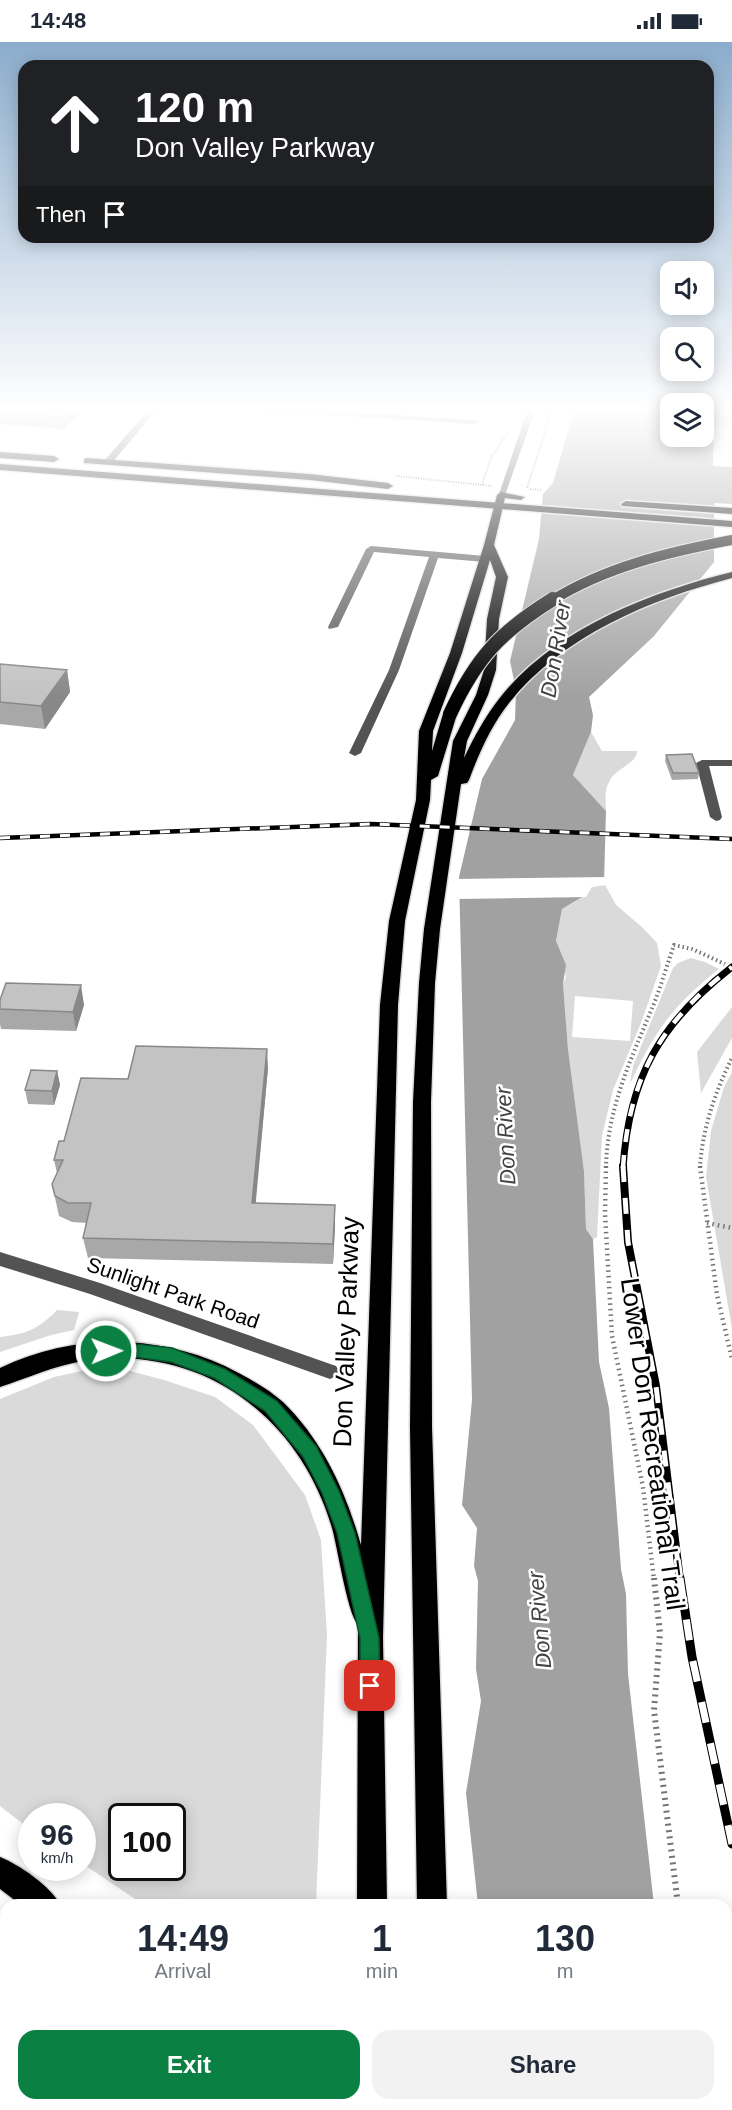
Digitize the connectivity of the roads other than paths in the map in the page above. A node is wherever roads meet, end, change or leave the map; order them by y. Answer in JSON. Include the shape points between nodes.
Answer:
{"nodes":[{"id":1,"x":466,"y":505,"type":"edge"},
{"id":2,"x":637,"y":505,"type":"edge"},
{"id":3,"x":497,"y":507,"type":"junction"},
{"id":4,"x":732,"y":511,"type":"edge"},
{"id":5,"x":732,"y":524,"type":"edge"},
{"id":6,"x":732,"y":540,"type":"edge"},
{"id":7,"x":489,"y":545,"type":"junction"},
{"id":8,"x":434,"y":555,"type":"junction"},
{"id":9,"x":485,"y":559,"type":"junction"},
{"id":10,"x":732,"y":575,"type":"edge"},
{"id":11,"x":333,"y":627,"type":"dead end"},
{"id":12,"x":355,"y":753,"type":"dead end"},
{"id":13,"x":732,"y":764,"type":"edge"},
{"id":14,"x":423,"y":800,"type":"junction"},
{"id":15,"x":451,"y":807,"type":"junction"},
{"id":16,"x":716,"y":817,"type":"dead end"},
{"id":17,"x":0,"y":1259,"type":"edge"},
{"id":18,"x":330,"y":1371,"type":"dead end"},
{"id":19,"x":0,"y":1378,"type":"edge"},
{"id":20,"x":370,"y":1638,"type":"junction"},
{"id":21,"x":0,"y":1871,"type":"edge"},
{"id":22,"x":37,"y":1899,"type":"edge"},
{"id":23,"x":372,"y":1899,"type":"edge"},
{"id":24,"x":432,"y":1899,"type":"edge"}],
"edges":[{"from":1,"to":3,"type":"highway"},
{"from":2,"to":4,"type":"highway"},
{"from":3,"to":5,"type":"highway"},
{"from":3,"to":7,"type":"main road"},
{"from":6,"to":14,"type":"highway","bridge":true,"via":[[653,556],[610,571],[534,611],[502,637],[477,663],[450,714]]},
{"from":7,"to":9,"type":"highway"},
{"from":7,"to":15,"type":"highway","via":[[502,577],[493,619],[490,670],[460,741]]},
{"from":8,"to":9,"type":"street"},
{"from":8,"to":11,"type":"street","via":[[371,549]]},
{"from":8,"to":12,"type":"street","via":[[394,670]]},
{"from":9,"to":14,"type":"highway","via":[[456,653],[426,731]]},
{"from":10,"to":15,"type":"highway","via":[[644,603],[591,630],[530,675],[496,714]]},
{"from":13,"to":16,"type":"street","via":[[702,763]]},
{"from":14,"to":20,"type":"highway","name":"Don Valley Parkway","via":[[397,921],[389,1005]]},
{"from":15,"to":24,"type":"highway","via":[[427,983],[422,1102],[421,1427]]},
{"from":17,"to":18,"type":"street","name":"Sunlight Park Road"},
{"from":19,"to":20,"type":"highway","via":[[65,1355],[126,1349],[172,1355],[210,1370],[271,1406],[309,1452],[330,1491],[346,1533]]},
{"from":20,"to":23,"type":"highway","name":"Don Valley Parkway"},
{"from":21,"to":22,"type":"highway"}]}
